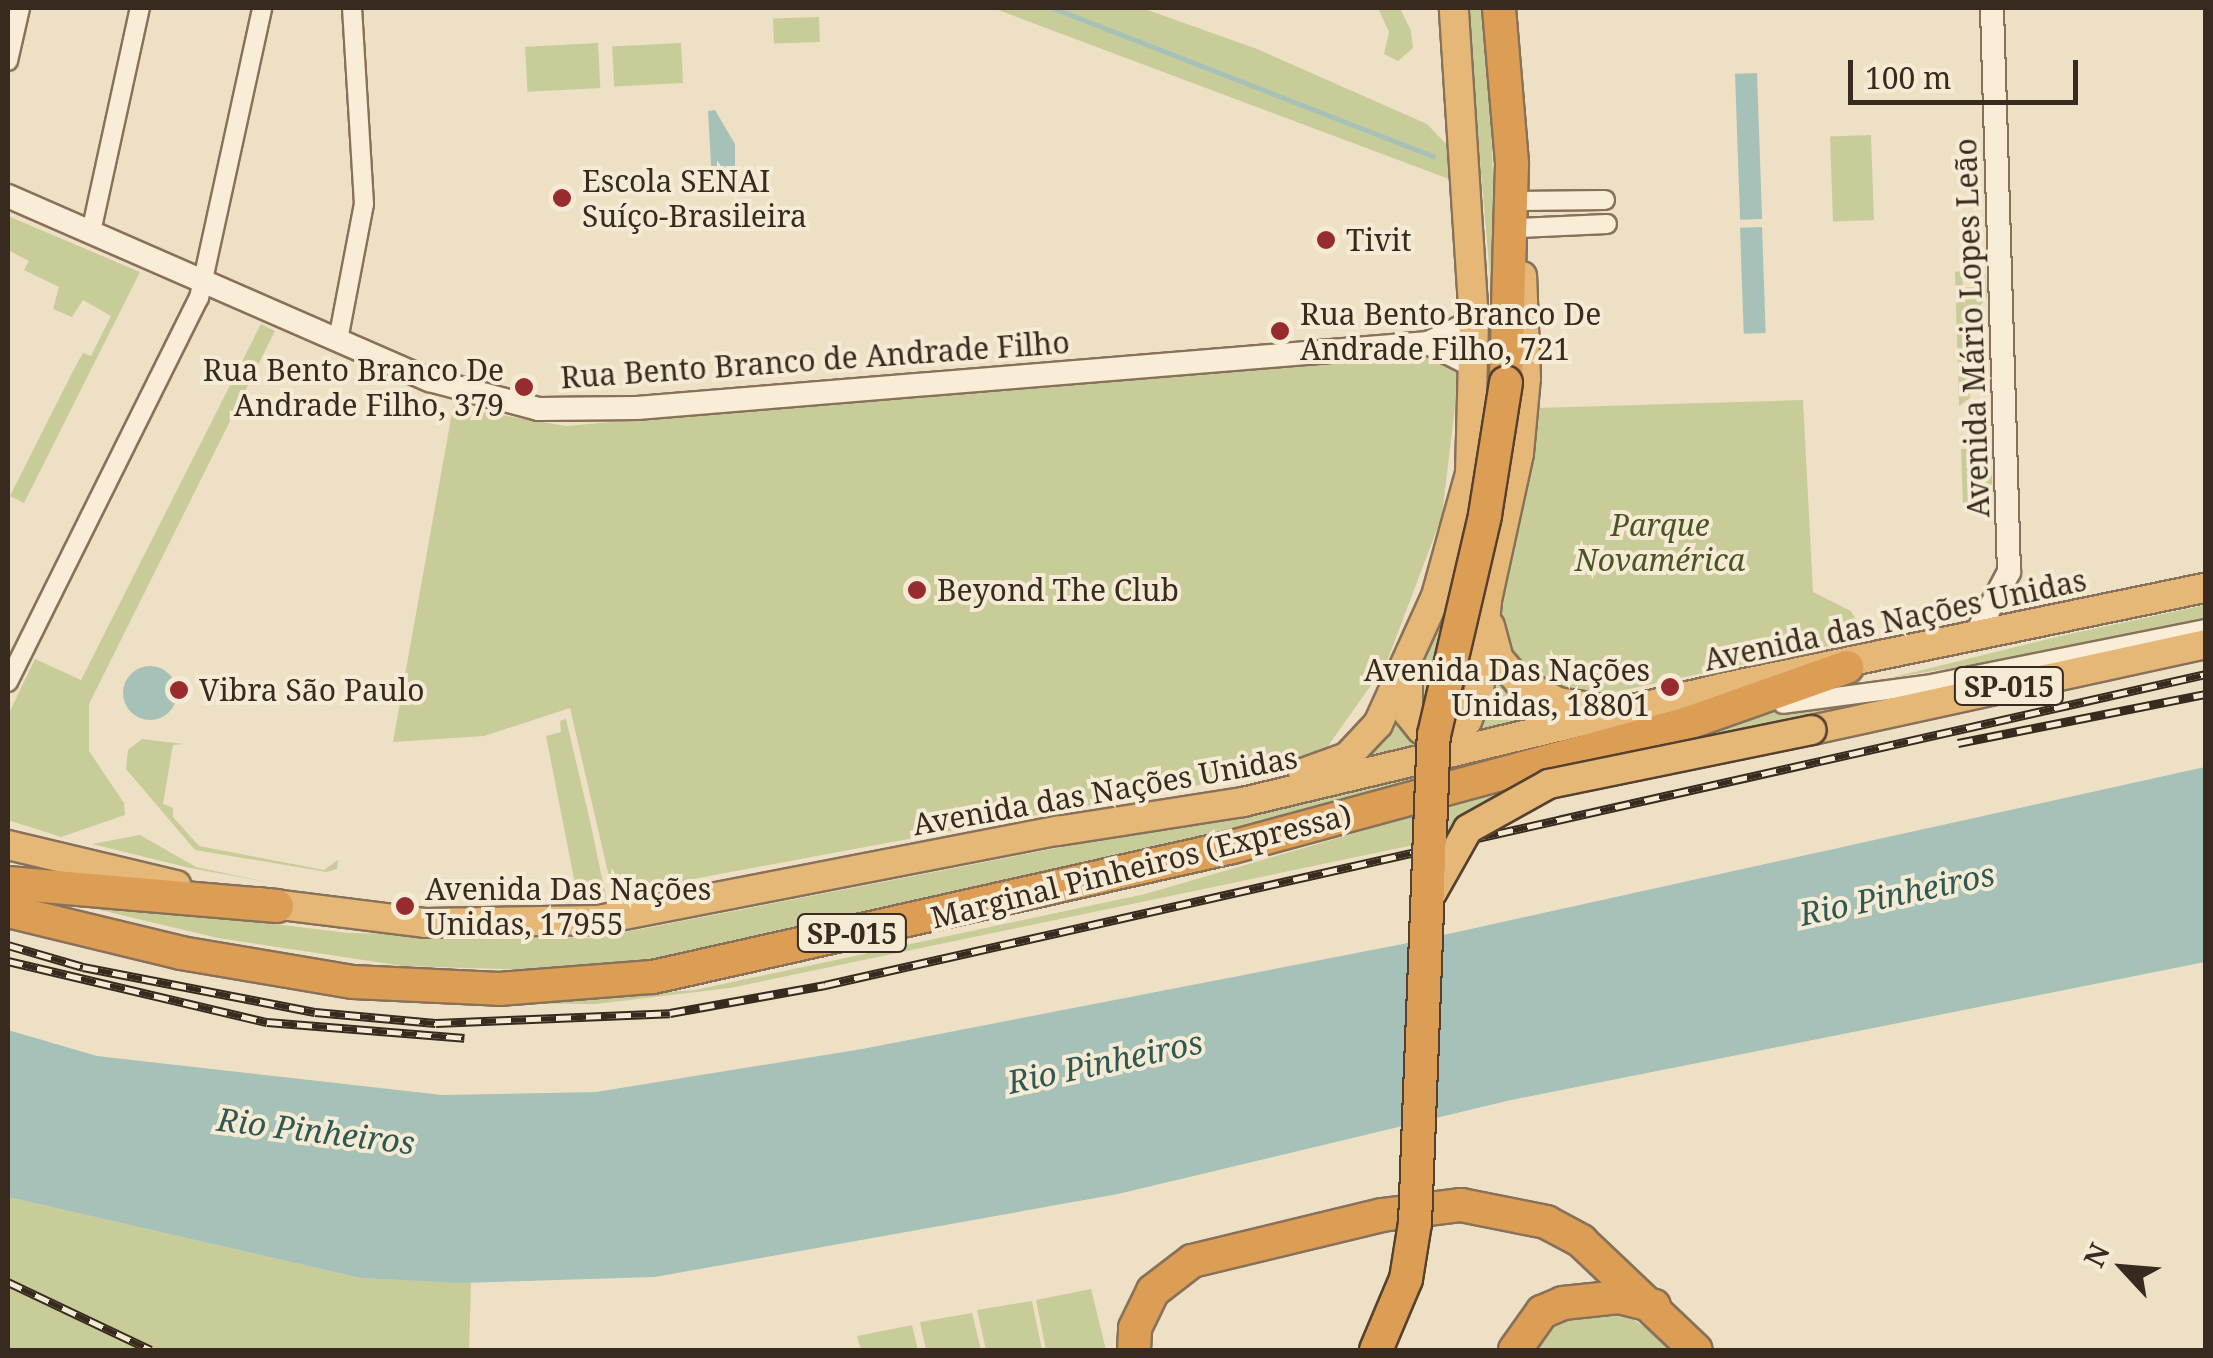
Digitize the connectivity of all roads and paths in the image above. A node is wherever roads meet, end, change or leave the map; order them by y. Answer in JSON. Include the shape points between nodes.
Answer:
{"nodes":[{"id":1,"x":20,"y":8,"type":"edge"},
{"id":2,"x":140,"y":8,"type":"edge"},
{"id":3,"x":262,"y":8,"type":"edge"},
{"id":4,"x":352,"y":8,"type":"edge"},
{"id":5,"x":1454,"y":8,"type":"edge"},
{"id":6,"x":1499,"y":8,"type":"edge"},
{"id":7,"x":1992,"y":8,"type":"edge"},
{"id":8,"x":8,"y":61,"type":"edge"},
{"id":9,"x":1512,"y":164,"type":"junction"},
{"id":10,"x":8,"y":196,"type":"edge"},
{"id":11,"x":1605,"y":200,"type":"dead end"},
{"id":12,"x":1519,"y":215,"type":"junction"},
{"id":13,"x":1606,"y":224,"type":"dead end"},
{"id":14,"x":90,"y":232,"type":"junction"},
{"id":15,"x":202,"y":280,"type":"junction"},
{"id":16,"x":1474,"y":321,"type":"junction"},
{"id":17,"x":338,"y":340,"type":"junction"},
{"id":18,"x":1428,"y":343,"type":"junction"},
{"id":19,"x":1474,"y":366,"type":"junction"},
{"id":20,"x":2206,"y":588,"type":"edge"},
{"id":21,"x":1487,"y":600,"type":"junction"},
{"id":22,"x":2206,"y":629,"type":"edge"},
{"id":23,"x":1974,"y":638,"type":"junction"},
{"id":24,"x":2206,"y":644,"type":"edge"},
{"id":25,"x":1408,"y":664,"type":"junction"},
{"id":26,"x":1847,"y":667,"type":"junction"},
{"id":27,"x":8,"y":682,"type":"edge"},
{"id":28,"x":1632,"y":713,"type":"junction"},
{"id":29,"x":1684,"y":724,"type":"junction"},
{"id":30,"x":1128,"y":820,"type":"junction"},
{"id":31,"x":8,"y":845,"type":"edge"},
{"id":32,"x":8,"y":883,"type":"edge"},
{"id":33,"x":277,"y":906,"type":"junction"},
{"id":34,"x":8,"y":911,"type":"edge"},
{"id":35,"x":1422,"y":918,"type":"junction"},
{"id":36,"x":1654,"y":1306,"type":"junction"},
{"id":37,"x":1134,"y":1350,"type":"edge"},
{"id":38,"x":1376,"y":1350,"type":"edge"},
{"id":39,"x":1515,"y":1350,"type":"edge"},
{"id":40,"x":1696,"y":1350,"type":"edge"}],
"edges":[{"from":1,"to":8,"type":"street"},
{"from":2,"to":14,"type":"street"},
{"from":3,"to":15,"type":"street"},
{"from":4,"to":17,"type":"street","via":[[364,204]]},
{"from":5,"to":16,"type":"highway"},
{"from":6,"to":9,"type":"highway"},
{"from":7,"to":23,"type":"street","name":"Avenida Mário Lopes Leão","via":[[2009,572]]},
{"from":9,"to":12,"type":"highway"},
{"from":9,"to":35,"type":"highway","bridge":true,"via":[[1506,383],[1496,459],[1434,735]]},
{"from":10,"to":14,"type":"street","name":"Rua Bento Branco de Andrade Filho"},
{"from":11,"to":12,"type":"street"},
{"from":12,"to":13,"type":"street"},
{"from":12,"to":21,"type":"highway","via":[[1526,378],[1519,453]]},
{"from":14,"to":15,"type":"street","name":"Rua Bento Branco de Andrade Filho"},
{"from":15,"to":17,"type":"street","name":"Rua Bento Branco de Andrade Filho"},
{"from":15,"to":27,"type":"street","via":[[178,343]]},
{"from":16,"to":18,"type":"street","name":"Rua Bento Branco de Andrade Filho"},
{"from":16,"to":19,"type":"highway"},
{"from":17,"to":18,"type":"street","name":"Rua Bento Branco de Andrade Filho","via":[[462,392],[565,410]]},
{"from":18,"to":19,"type":"street"},
{"from":19,"to":25,"type":"highway","via":[[1470,472],[1460,524]]},
{"from":20,"to":23,"type":"highway","name":"Avenida das Nações Unidas","number":"SP-015"},
{"from":21,"to":25,"type":"highway","via":[[1476,705],[1458,730],[1430,734],[1413,721],[1405,701]]},
{"from":21,"to":28,"type":"highway","via":[[1499,659],[1518,681],[1558,702]]},
{"from":22,"to":29,"type":"street"},
{"from":23,"to":26,"type":"highway","name":"Avenida das Nações Unidas","number":"SP-015"},
{"from":24,"to":35,"type":"highway","number":"SP-015","bridge":true,"via":[[1534,791],[1468,829],[1444,864]]},
{"from":25,"to":30,"type":"highway","via":[[1367,740],[1347,758]]},
{"from":26,"to":28,"type":"highway","name":"Avenida das Nações Unidas","via":[[1721,688]]},
{"from":26,"to":29,"type":"highway","name":"Marginal Pinheiros (Expressa)","number":"SP-015"},
{"from":28,"to":30,"type":"highway","name":"Avenida das Nações Unidas","via":[[1243,802]]},
{"from":29,"to":34,"type":"highway","name":"Marginal Pinheiros (Expressa)","number":"SP-015","via":[[1040,894],[702,970],[597,984],[498,989],[354,982],[181,953]]},
{"from":30,"to":33,"type":"highway","name":"Avenida das Nações Unidas","via":[[598,920],[425,923]]},
{"from":31,"to":33,"type":"highway","name":"Avenida das Nações Unidas"},
{"from":32,"to":33,"type":"highway"},
{"from":35,"to":38,"type":"highway","number":"SP-015","bridge":true,"via":[[1415,1223],[1406,1279]]},
{"from":36,"to":37,"type":"highway","via":[[1581,1241],[1546,1222],[1461,1205],[1382,1215],[1192,1261],[1153,1291],[1135,1328]]},
{"from":36,"to":39,"type":"highway","via":[[1619,1297],[1563,1302],[1542,1312]]},
{"from":36,"to":40,"type":"highway"}]}
